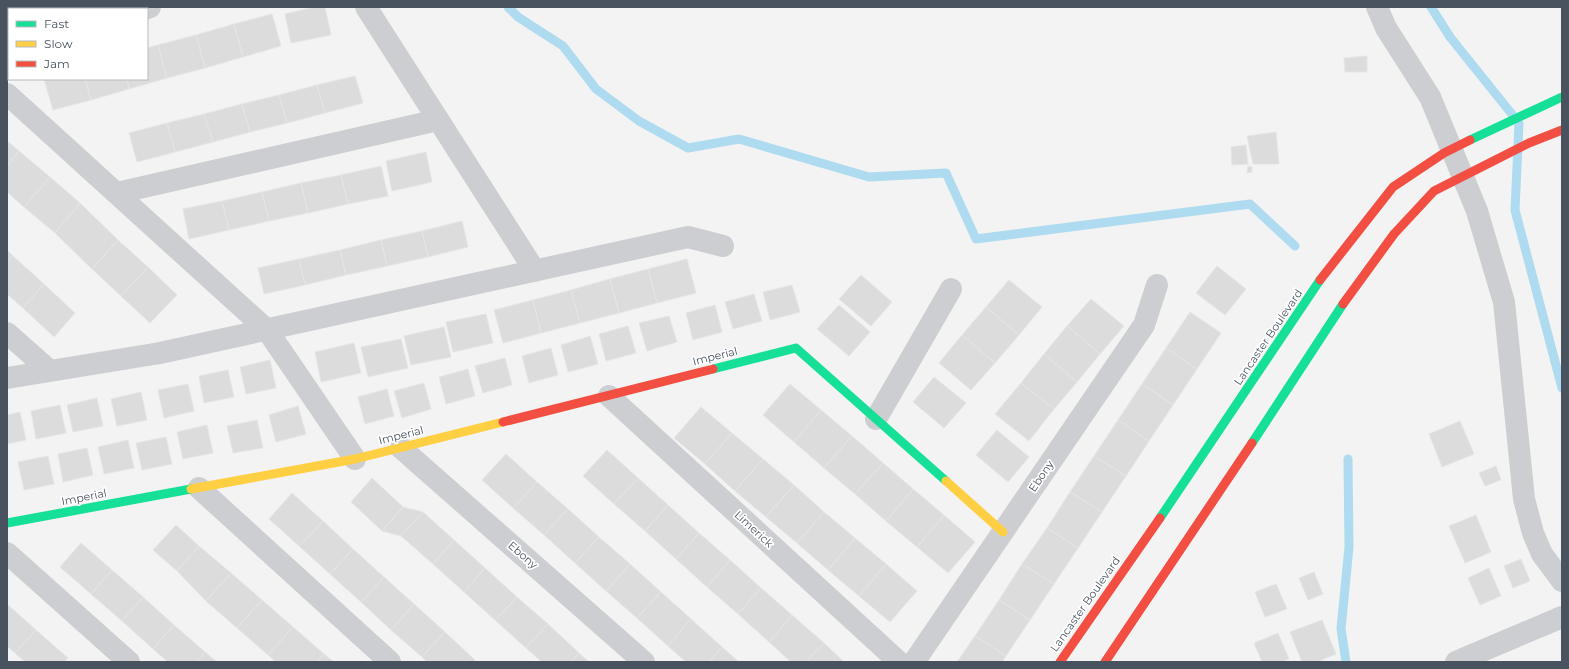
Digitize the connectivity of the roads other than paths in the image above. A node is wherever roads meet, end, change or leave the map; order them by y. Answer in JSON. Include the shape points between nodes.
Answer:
{"nodes":[{"id":1,"x":366,"y":7,"type":"edge"},
{"id":2,"x":1377,"y":7,"type":"edge"},
{"id":3,"x":7,"y":94,"type":"edge"},
{"id":4,"x":1562,"y":97,"type":"edge"},
{"id":5,"x":438,"y":120,"type":"junction"},
{"id":6,"x":1562,"y":130,"type":"edge"},
{"id":7,"x":117,"y":193,"type":"junction"},
{"id":8,"x":723,"y":246,"type":"dead end"},
{"id":9,"x":535,"y":270,"type":"junction"},
{"id":10,"x":1156,"y":285,"type":"dead end"},
{"id":11,"x":951,"y":289,"type":"dead end"},
{"id":12,"x":267,"y":330,"type":"junction"},
{"id":13,"x":7,"y":333,"type":"edge"},
{"id":14,"x":50,"y":371,"type":"junction"},
{"id":15,"x":7,"y":378,"type":"edge"},
{"id":16,"x":609,"y":396,"type":"junction"},
{"id":17,"x":876,"y":419,"type":"junction"},
{"id":18,"x":401,"y":448,"type":"junction"},
{"id":19,"x":355,"y":460,"type":"junction"},
{"id":20,"x":199,"y":488,"type":"junction"},
{"id":21,"x":7,"y":524,"type":"edge"},
{"id":22,"x":1003,"y":532,"type":"junction"},
{"id":23,"x":7,"y":553,"type":"edge"},
{"id":24,"x":1562,"y":581,"type":"edge"},
{"id":25,"x":1562,"y":617,"type":"edge"},
{"id":26,"x":129,"y":662,"type":"edge"},
{"id":27,"x":390,"y":662,"type":"edge"},
{"id":28,"x":644,"y":662,"type":"edge"},
{"id":29,"x":899,"y":662,"type":"edge"},
{"id":30,"x":914,"y":662,"type":"edge"},
{"id":31,"x":1060,"y":662,"type":"edge"},
{"id":32,"x":1105,"y":662,"type":"edge"},
{"id":33,"x":1456,"y":662,"type":"edge"}],
"edges":[{"from":1,"to":5,"type":"street"},
{"from":2,"to":24,"type":"street","via":[[1386,28],[1430,97],[1477,211],[1504,302],[1524,499],[1533,533],[1542,554]]},
{"from":3,"to":7,"type":"street"},
{"from":4,"to":31,"type":"main road","name":"Lancaster Boulevard","bridge":true,"via":[[1444,153],[1393,187],[1320,280]]},
{"from":5,"to":7,"type":"street"},
{"from":5,"to":9,"type":"street"},
{"from":6,"to":32,"type":"main road","bridge":true,"via":[[1529,143],[1434,191],[1394,234],[1343,304],[1208,511]]},
{"from":7,"to":12,"type":"street"},
{"from":8,"to":9,"type":"street","via":[[688,237]]},
{"from":9,"to":12,"type":"street"},
{"from":10,"to":22,"type":"street","name":"Ebony","via":[[1144,325]]},
{"from":11,"to":17,"type":"street"},
{"from":12,"to":14,"type":"street","via":[[160,353]]},
{"from":12,"to":19,"type":"street"},
{"from":13,"to":14,"type":"street"},
{"from":14,"to":15,"type":"street"},
{"from":16,"to":17,"type":"main road","name":"Imperial","via":[[796,348]]},
{"from":16,"to":18,"type":"main road","name":"Imperial"},
{"from":16,"to":29,"type":"street","name":"Limerick"},
{"from":17,"to":22,"type":"main road"},
{"from":18,"to":19,"type":"main road","name":"Imperial"},
{"from":18,"to":28,"type":"street","name":"Ebony"},
{"from":19,"to":20,"type":"main road","name":"Imperial"},
{"from":20,"to":21,"type":"main road","name":"Imperial"},
{"from":20,"to":27,"type":"street"},
{"from":22,"to":30,"type":"street","name":"Ebony"},
{"from":23,"to":26,"type":"street"},
{"from":25,"to":33,"type":"street"}]}
